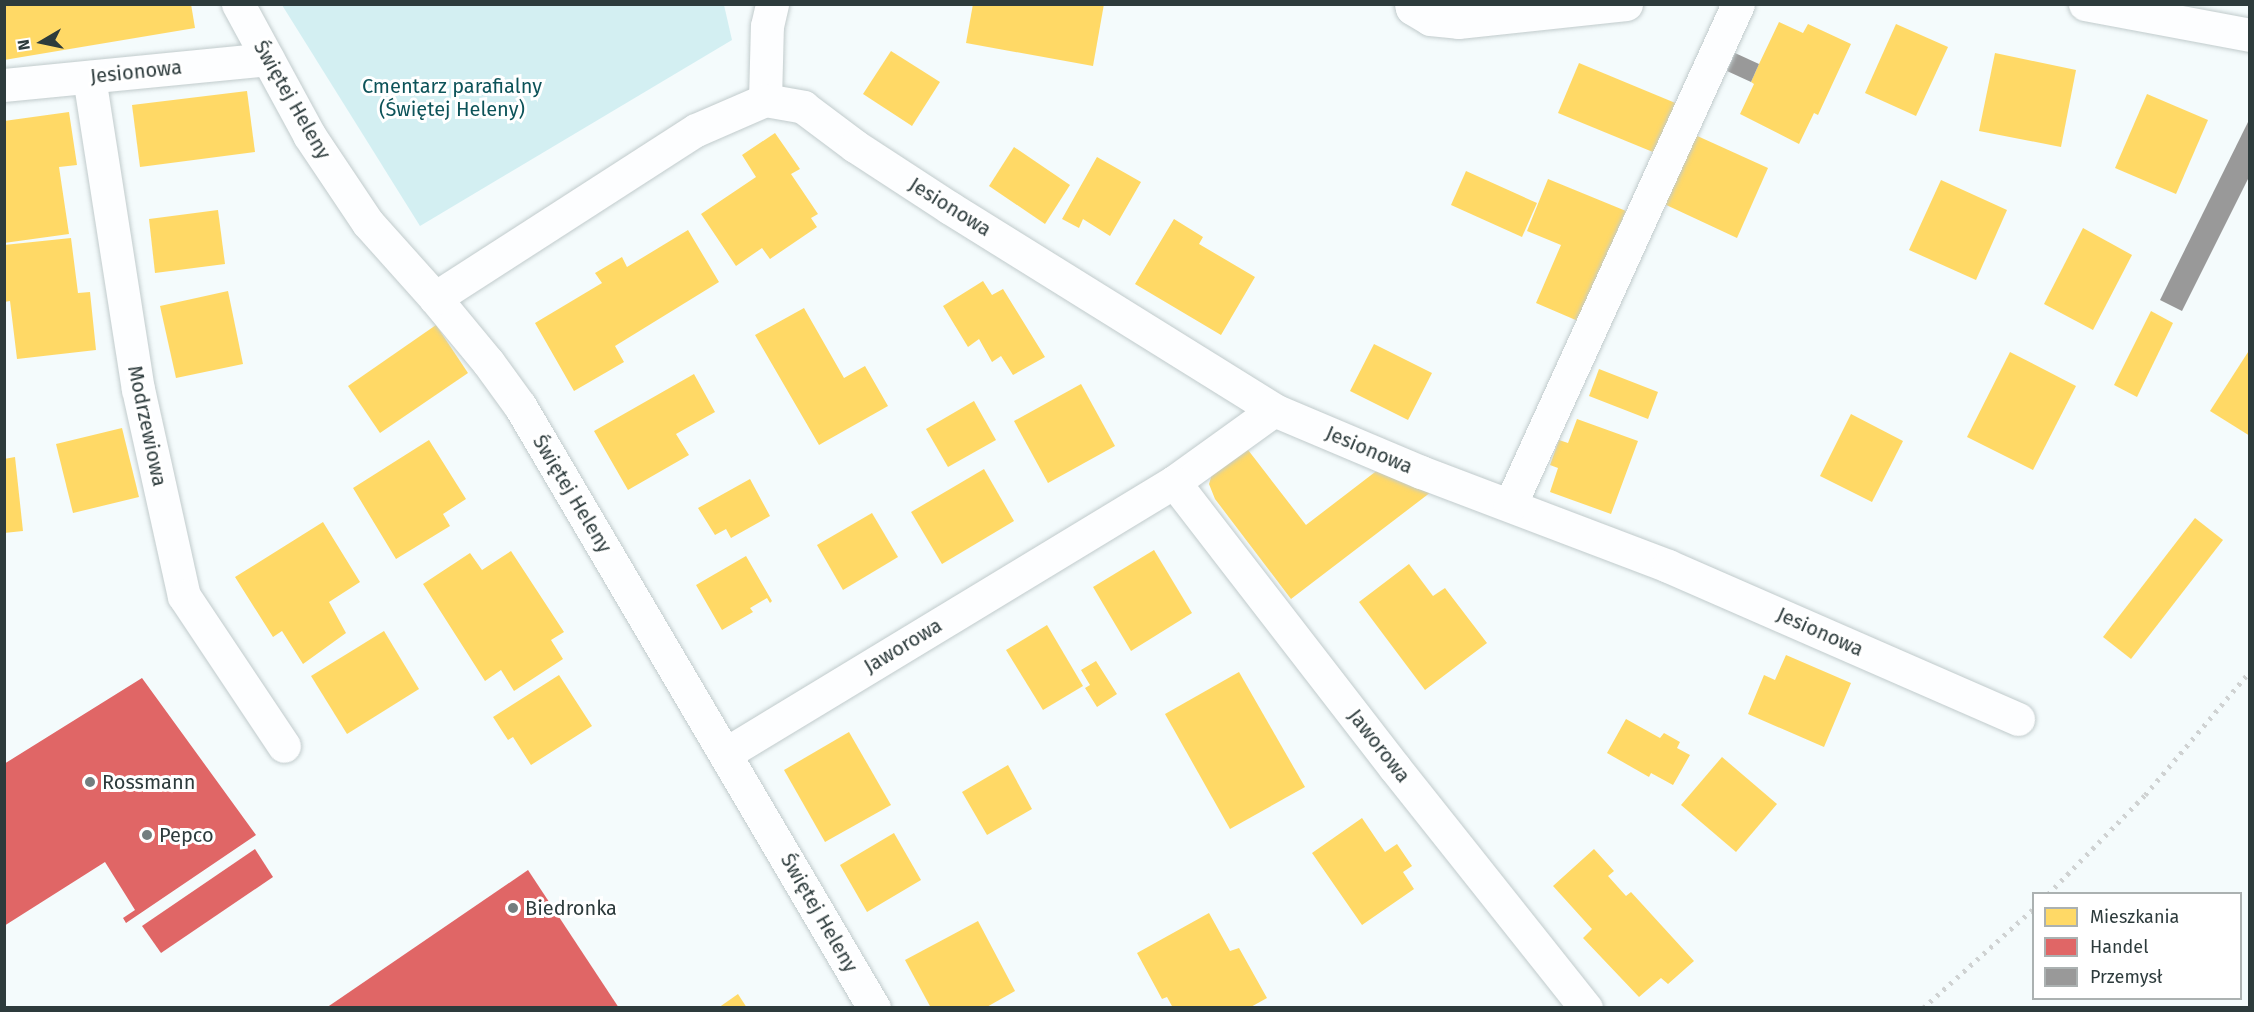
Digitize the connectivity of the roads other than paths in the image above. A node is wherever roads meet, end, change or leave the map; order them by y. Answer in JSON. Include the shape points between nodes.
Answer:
{"nodes":[{"id":1,"x":238,"y":4,"type":"edge"},
{"id":2,"x":772,"y":4,"type":"edge"},
{"id":3,"x":1411,"y":4,"type":"edge"},
{"id":4,"x":1626,"y":4,"type":"edge"},
{"id":5,"x":1738,"y":4,"type":"edge"},
{"id":6,"x":2085,"y":4,"type":"edge"},
{"id":7,"x":2250,"y":35,"type":"edge"},
{"id":8,"x":268,"y":59,"type":"junction"},
{"id":9,"x":89,"y":77,"type":"junction"},
{"id":10,"x":4,"y":85,"type":"edge"},
{"id":11,"x":765,"y":100,"type":"junction"},
{"id":12,"x":435,"y":298,"type":"junction"},
{"id":13,"x":1274,"y":410,"type":"junction"},
{"id":14,"x":1174,"y":482,"type":"junction"},
{"id":15,"x":1510,"y":505,"type":"junction"},
{"id":16,"x":2018,"y":719,"type":"dead end"},
{"id":17,"x":284,"y":746,"type":"dead end"},
{"id":18,"x":725,"y":753,"type":"junction"},
{"id":19,"x":874,"y":1008,"type":"edge"},
{"id":20,"x":1586,"y":1008,"type":"edge"}],
"edges":[{"from":1,"to":8,"type":"street","name":"Świętej Heleny"},
{"from":2,"to":11,"type":"street","via":[[767,26]]},
{"from":3,"to":4,"type":"street","via":[[1430,19],[1458,22]]},
{"from":5,"to":15,"type":"street"},
{"from":6,"to":7,"type":"street"},
{"from":8,"to":9,"type":"street","name":"Jesionowa"},
{"from":8,"to":12,"type":"street","name":"Świętej Heleny","via":[[309,135],[368,223]]},
{"from":9,"to":10,"type":"street","name":"Jesionowa"},
{"from":9,"to":17,"type":"street","name":"Modrzewiowa","via":[[138,389],[184,596]]},
{"from":11,"to":12,"type":"street","via":[[696,130]]},
{"from":11,"to":13,"type":"street","name":"Jesionowa","via":[[803,107],[950,208]]},
{"from":12,"to":18,"type":"street","name":"Świętej Heleny","via":[[520,406]]},
{"from":13,"to":14,"type":"street","name":"Jaworowa"},
{"from":13,"to":15,"type":"street","name":"Jesionowa"},
{"from":14,"to":18,"type":"street","name":"Jaworowa"},
{"from":14,"to":20,"type":"street","name":"Jaworowa"},
{"from":15,"to":16,"type":"street","name":"Jesionowa","via":[[1668,566]]},
{"from":18,"to":19,"type":"street","name":"Świętej Heleny"}]}
